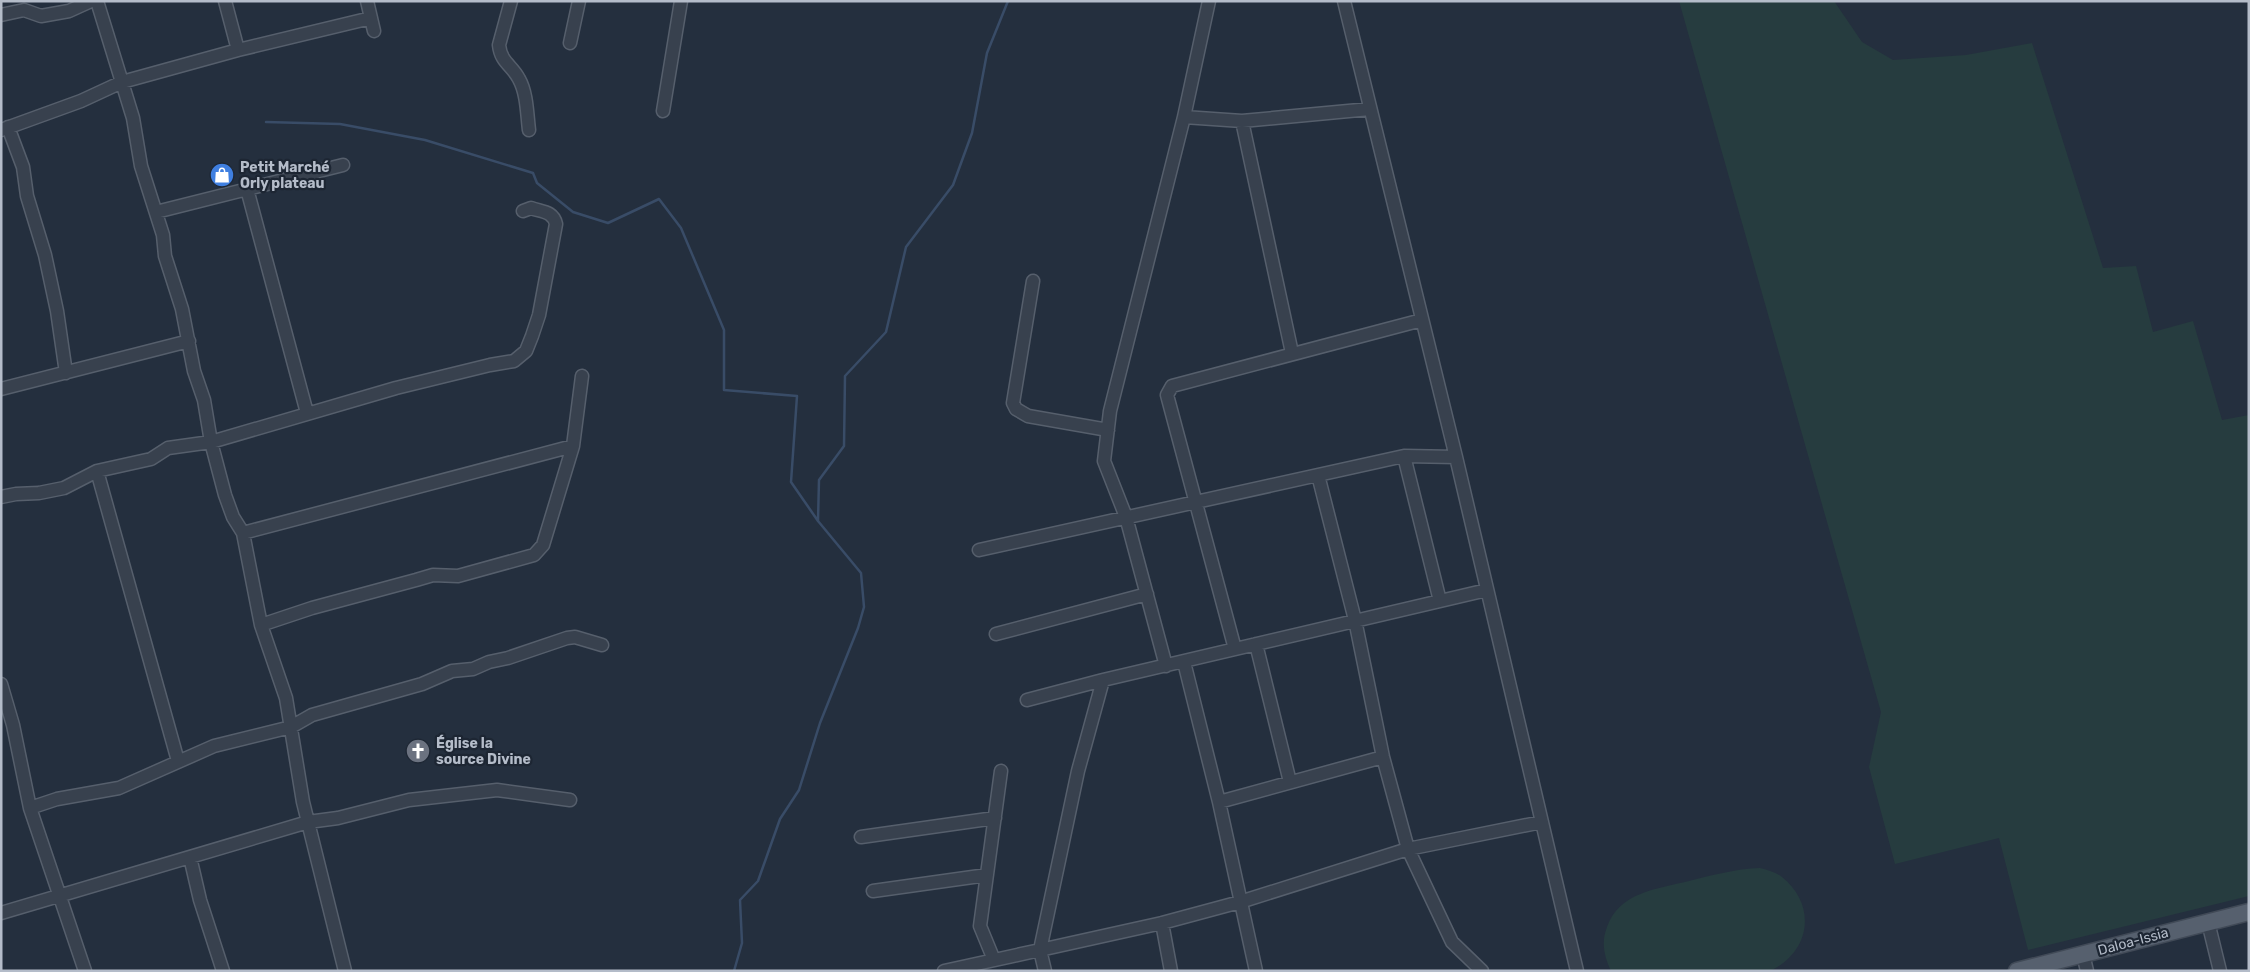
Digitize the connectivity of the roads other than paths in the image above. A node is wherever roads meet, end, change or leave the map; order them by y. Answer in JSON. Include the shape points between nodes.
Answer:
{"nodes":[{"id":1,"x":91,"y":1,"type":"edge"},
{"id":2,"x":97,"y":1,"type":"edge"},
{"id":3,"x":225,"y":1,"type":"edge"},
{"id":4,"x":367,"y":1,"type":"edge"},
{"id":5,"x":511,"y":1,"type":"edge"},
{"id":6,"x":579,"y":1,"type":"edge"},
{"id":7,"x":680,"y":1,"type":"edge"},
{"id":8,"x":1209,"y":1,"type":"edge"},
{"id":9,"x":1344,"y":1,"type":"edge"},
{"id":10,"x":1,"y":15,"type":"edge"},
{"id":11,"x":570,"y":43,"type":"dead end"},
{"id":12,"x":238,"y":50,"type":"junction"},
{"id":13,"x":122,"y":82,"type":"junction"},
{"id":14,"x":1370,"y":109,"type":"junction"},
{"id":15,"x":663,"y":111,"type":"dead end"},
{"id":16,"x":1184,"y":117,"type":"junction"},
{"id":17,"x":1242,"y":122,"type":"junction"},
{"id":18,"x":5,"y":128,"type":"edge"},
{"id":19,"x":529,"y":130,"type":"dead end"},
{"id":20,"x":343,"y":165,"type":"dead end"},
{"id":21,"x":247,"y":189,"type":"junction"},
{"id":22,"x":524,"y":211,"type":"dead end"},
{"id":23,"x":156,"y":212,"type":"junction"},
{"id":24,"x":1033,"y":281,"type":"dead end"},
{"id":25,"x":1422,"y":320,"type":"junction"},
{"id":26,"x":189,"y":341,"type":"junction"},
{"id":27,"x":1292,"y":353,"type":"junction"},
{"id":28,"x":66,"y":373,"type":"junction"},
{"id":29,"x":582,"y":376,"type":"dead end"},
{"id":30,"x":1,"y":390,"type":"edge"},
{"id":31,"x":307,"y":414,"type":"junction"},
{"id":32,"x":1108,"y":430,"type":"junction"},
{"id":33,"x":211,"y":442,"type":"junction"},
{"id":34,"x":573,"y":446,"type":"junction"},
{"id":35,"x":1404,"y":456,"type":"junction"},
{"id":36,"x":1456,"y":457,"type":"junction"},
{"id":37,"x":97,"y":471,"type":"junction"},
{"id":38,"x":1318,"y":475,"type":"junction"},
{"id":39,"x":1,"y":497,"type":"edge"},
{"id":40,"x":1196,"y":501,"type":"junction"},
{"id":41,"x":1126,"y":517,"type":"junction"},
{"id":42,"x":243,"y":533,"type":"junction"},
{"id":43,"x":980,"y":550,"type":"dead end"},
{"id":44,"x":1487,"y":590,"type":"junction"},
{"id":45,"x":1147,"y":594,"type":"junction"},
{"id":46,"x":1440,"y":600,"type":"junction"},
{"id":47,"x":1355,"y":620,"type":"junction"},
{"id":48,"x":262,"y":625,"type":"junction"},
{"id":49,"x":996,"y":634,"type":"dead end"},
{"id":50,"x":1256,"y":644,"type":"junction"},
{"id":51,"x":602,"y":645,"type":"dead end"},
{"id":52,"x":1235,"y":649,"type":"junction"},
{"id":53,"x":1184,"y":662,"type":"junction"},
{"id":54,"x":1166,"y":666,"type":"junction"},
{"id":55,"x":1103,"y":680,"type":"junction"},
{"id":56,"x":1,"y":684,"type":"edge"},
{"id":57,"x":1027,"y":700,"type":"dead end"},
{"id":58,"x":291,"y":727,"type":"junction"},
{"id":59,"x":1383,"y":757,"type":"junction"},
{"id":60,"x":178,"y":761,"type":"junction"},
{"id":61,"x":1001,"y":772,"type":"dead end"},
{"id":62,"x":1290,"y":782,"type":"junction"},
{"id":63,"x":570,"y":800,"type":"dead end"},
{"id":64,"x":1219,"y":802,"type":"junction"},
{"id":65,"x":30,"y":808,"type":"junction"},
{"id":66,"x":994,"y":818,"type":"junction"},
{"id":67,"x":308,"y":822,"type":"junction"},
{"id":68,"x":1542,"y":822,"type":"junction"},
{"id":69,"x":861,"y":837,"type":"dead end"},
{"id":70,"x":1408,"y":849,"type":"junction"},
{"id":71,"x":190,"y":858,"type":"junction"},
{"id":72,"x":987,"y":875,"type":"junction"},
{"id":73,"x":873,"y":891,"type":"dead end"},
{"id":74,"x":58,"y":896,"type":"junction"},
{"id":75,"x":1240,"y":902,"type":"junction"},
{"id":76,"x":2249,"y":912,"type":"edge"},
{"id":77,"x":1,"y":913,"type":"edge"},
{"id":78,"x":2208,"y":922,"type":"junction"},
{"id":79,"x":1162,"y":923,"type":"junction"},
{"id":80,"x":1040,"y":950,"type":"junction"},
{"id":81,"x":2083,"y":954,"type":"junction"},
{"id":82,"x":994,"y":960,"type":"junction"},
{"id":83,"x":85,"y":971,"type":"edge"},
{"id":84,"x":223,"y":971,"type":"edge"},
{"id":85,"x":346,"y":971,"type":"edge"},
{"id":86,"x":944,"y":971,"type":"edge"},
{"id":87,"x":1045,"y":971,"type":"edge"},
{"id":88,"x":1171,"y":971,"type":"edge"},
{"id":89,"x":1256,"y":971,"type":"edge"},
{"id":90,"x":1482,"y":971,"type":"edge"},
{"id":91,"x":1577,"y":971,"type":"edge"},
{"id":92,"x":2017,"y":971,"type":"edge"},
{"id":93,"x":2087,"y":971,"type":"edge"},
{"id":94,"x":2220,"y":971,"type":"edge"}],
"edges":[{"from":1,"to":10,"type":"street","via":[[68,11],[41,16],[24,10]]},
{"from":2,"to":13,"type":"street"},
{"from":3,"to":12,"type":"street"},
{"from":4,"to":12,"type":"street","via":[[372,24]]},
{"from":5,"to":19,"type":"street","via":[[499,45],[500,53],[519,78]]},
{"from":6,"to":11,"type":"street"},
{"from":7,"to":15,"type":"street"},
{"from":8,"to":16,"type":"street"},
{"from":9,"to":14,"type":"street"},
{"from":12,"to":13,"type":"street"},
{"from":13,"to":18,"type":"street","via":[[81,101]]},
{"from":13,"to":23,"type":"street"},
{"from":14,"to":17,"type":"street"},
{"from":14,"to":25,"type":"street"},
{"from":16,"to":17,"type":"street"},
{"from":16,"to":32,"type":"street","via":[[1110,411]]},
{"from":17,"to":27,"type":"street"},
{"from":18,"to":28,"type":"street","via":[[22,167],[45,255]]},
{"from":20,"to":21,"type":"street"},
{"from":21,"to":23,"type":"street"},
{"from":21,"to":31,"type":"street"},
{"from":22,"to":31,"type":"street","via":[[531,208],[546,212],[556,224],[539,315],[526,350],[514,360],[396,388]]},
{"from":23,"to":26,"type":"street"},
{"from":24,"to":32,"type":"street","via":[[1013,403],[1016,409],[1028,416]]},
{"from":25,"to":27,"type":"street"},
{"from":25,"to":36,"type":"street"},
{"from":26,"to":28,"type":"street"},
{"from":26,"to":33,"type":"street"},
{"from":27,"to":40,"type":"street","via":[[1172,386],[1167,395]]},
{"from":28,"to":30,"type":"street"},
{"from":29,"to":34,"type":"street"},
{"from":31,"to":33,"type":"street"},
{"from":32,"to":41,"type":"street","via":[[1104,461]]},
{"from":33,"to":37,"type":"street","via":[[168,448],[151,459]]},
{"from":33,"to":42,"type":"street","via":[[225,496]]},
{"from":34,"to":42,"type":"street"},
{"from":34,"to":48,"type":"street","via":[[543,545],[534,555],[458,576],[424,578]]},
{"from":35,"to":36,"type":"street"},
{"from":35,"to":38,"type":"street"},
{"from":35,"to":46,"type":"street"},
{"from":36,"to":44,"type":"street"},
{"from":37,"to":39,"type":"street","via":[[64,488]]},
{"from":37,"to":60,"type":"street"},
{"from":38,"to":40,"type":"street"},
{"from":38,"to":47,"type":"street"},
{"from":40,"to":41,"type":"street"},
{"from":40,"to":52,"type":"street"},
{"from":41,"to":43,"type":"street"},
{"from":41,"to":45,"type":"street"},
{"from":42,"to":48,"type":"street"},
{"from":44,"to":46,"type":"street"},
{"from":44,"to":68,"type":"street"},
{"from":45,"to":49,"type":"street"},
{"from":45,"to":54,"type":"street"},
{"from":46,"to":47,"type":"street"},
{"from":47,"to":50,"type":"street"},
{"from":47,"to":59,"type":"street"},
{"from":48,"to":58,"type":"street","via":[[286,698]]},
{"from":50,"to":52,"type":"street"},
{"from":50,"to":62,"type":"street"},
{"from":51,"to":58,"type":"street","via":[[575,636],[567,638],[473,669],[452,671],[422,684],[312,715]]},
{"from":52,"to":53,"type":"street"},
{"from":53,"to":54,"type":"street"},
{"from":53,"to":64,"type":"street"},
{"from":54,"to":55,"type":"street"},
{"from":55,"to":57,"type":"street"},
{"from":55,"to":80,"type":"street","via":[[1078,771]]},
{"from":56,"to":65,"type":"street"},
{"from":58,"to":60,"type":"street","via":[[214,746]]},
{"from":58,"to":67,"type":"street"},
{"from":59,"to":62,"type":"street"},
{"from":59,"to":70,"type":"street"},
{"from":60,"to":65,"type":"street","via":[[119,788],[57,799]]},
{"from":61,"to":66,"type":"street"},
{"from":62,"to":64,"type":"street"},
{"from":63,"to":67,"type":"street","via":[[497,790],[409,800]]},
{"from":64,"to":75,"type":"street"},
{"from":65,"to":74,"type":"street"},
{"from":66,"to":69,"type":"street"},
{"from":66,"to":72,"type":"street"},
{"from":67,"to":71,"type":"street"},
{"from":67,"to":85,"type":"street"},
{"from":68,"to":70,"type":"street"},
{"from":68,"to":91,"type":"street"},
{"from":70,"to":75,"type":"street"},
{"from":70,"to":90,"type":"street","via":[[1452,942]]},
{"from":71,"to":74,"type":"street"},
{"from":71,"to":84,"type":"street"},
{"from":72,"to":73,"type":"street"},
{"from":72,"to":82,"type":"street","via":[[980,926]]},
{"from":74,"to":77,"type":"street"},
{"from":74,"to":83,"type":"street"},
{"from":75,"to":79,"type":"street"},
{"from":75,"to":89,"type":"street"},
{"from":76,"to":78,"type":"main road","name":"Daloa-Issia"},
{"from":78,"to":81,"type":"main road","name":"Daloa-Issia"},
{"from":78,"to":94,"type":"street"},
{"from":79,"to":80,"type":"street"},
{"from":79,"to":88,"type":"street"},
{"from":80,"to":82,"type":"street"},
{"from":80,"to":87,"type":"street"},
{"from":81,"to":92,"type":"main road","name":"Daloa-Issia"},
{"from":81,"to":93,"type":"street"},
{"from":82,"to":86,"type":"street"}]}
